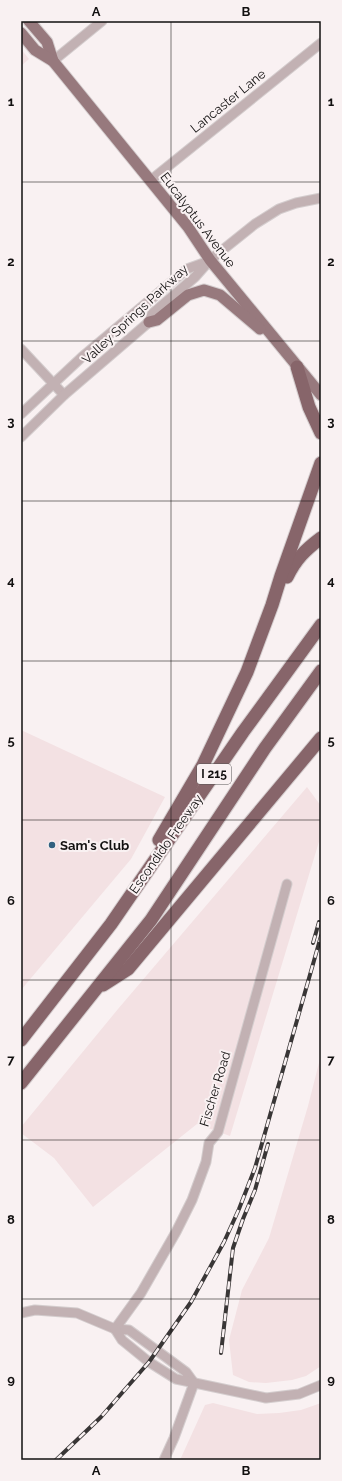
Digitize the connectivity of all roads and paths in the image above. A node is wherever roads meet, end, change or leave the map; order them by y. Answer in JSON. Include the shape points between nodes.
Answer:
{"nodes":[{"id":1,"x":29,"y":21,"type":"edge"},
{"id":2,"x":102,"y":21,"type":"edge"},
{"id":3,"x":21,"y":33,"type":"edge"},
{"id":4,"x":321,"y":43,"type":"edge"},
{"id":5,"x":53,"y":61,"type":"junction"},
{"id":6,"x":151,"y":180,"type":"junction"},
{"id":7,"x":321,"y":198,"type":"edge"},
{"id":8,"x":210,"y":260,"type":"junction"},
{"id":9,"x":149,"y":322,"type":"junction"},
{"id":10,"x":21,"y":349,"type":"edge"},
{"id":11,"x":283,"y":349,"type":"junction"},
{"id":12,"x":297,"y":367,"type":"junction"},
{"id":13,"x":53,"y":383,"type":"junction"},
{"id":14,"x":64,"y":395,"type":"junction"},
{"id":15,"x":321,"y":395,"type":"edge"},
{"id":16,"x":21,"y":414,"type":"edge"},
{"id":17,"x":321,"y":433,"type":"edge"},
{"id":18,"x":21,"y":437,"type":"edge"},
{"id":19,"x":321,"y":463,"type":"edge"},
{"id":20,"x":321,"y":538,"type":"edge"},
{"id":21,"x":272,"y":605,"type":"junction"},
{"id":22,"x":321,"y":626,"type":"edge"},
{"id":23,"x":321,"y":671,"type":"edge"},
{"id":24,"x":321,"y":738,"type":"edge"},
{"id":25,"x":287,"y":884,"type":"dead end"},
{"id":26,"x":110,"y":924,"type":"junction"},
{"id":27,"x":95,"y":990,"type":"junction"},
{"id":28,"x":21,"y":1040,"type":"edge"},
{"id":29,"x":21,"y":1083,"type":"edge"},
{"id":30,"x":21,"y":1314,"type":"edge"},
{"id":31,"x":115,"y":1329,"type":"junction"},
{"id":32,"x":194,"y":1383,"type":"junction"},
{"id":33,"x":321,"y":1385,"type":"edge"},
{"id":34,"x":164,"y":1460,"type":"edge"}],
"edges":[{"from":1,"to":5,"type":"main road","name":"Eucalyptus Avenue","via":[[47,42]]},
{"from":2,"to":5,"type":"street"},
{"from":3,"to":5,"type":"main road","name":"Eucalyptus Avenue","via":[[35,50]]},
{"from":4,"to":6,"type":"street","name":"Lancaster Lane"},
{"from":5,"to":6,"type":"main road","name":"Eucalyptus Avenue"},
{"from":6,"to":8,"type":"main road","name":"Eucalyptus Avenue"},
{"from":7,"to":8,"type":"street","via":[[279,209],[255,224]]},
{"from":8,"to":9,"type":"street","name":"Valley Springs Parkway","via":[[195,277],[152,314]]},
{"from":8,"to":11,"type":"main road","name":"Eucalyptus Avenue"},
{"from":8,"to":13,"type":"street","name":"Valley Springs Parkway","via":[[187,269]]},
{"from":9,"to":11,"type":"main road","via":[[157,320],[192,293],[209,291],[220,295]]},
{"from":9,"to":14,"type":"street","name":"Valley Springs Parkway"},
{"from":10,"to":13,"type":"street"},
{"from":11,"to":12,"type":"main road","name":"Eucalyptus Avenue"},
{"from":12,"to":15,"type":"main road","name":"Eucalyptus Avenue"},
{"from":12,"to":17,"type":"highway","via":[[309,407]]},
{"from":13,"to":14,"type":"street"},
{"from":13,"to":16,"type":"street","name":"Valley Springs Parkway"},
{"from":14,"to":18,"type":"street","name":"Valley Springs Parkway"},
{"from":19,"to":21,"type":"highway"},
{"from":20,"to":21,"type":"highway","via":[[294,563]]},
{"from":21,"to":26,"type":"highway","via":[[247,672],[206,759]]},
{"from":22,"to":26,"type":"highway","name":"Escondido Freeway","number":"I 215","via":[[243,732]]},
{"from":23,"to":27,"type":"highway","number":"I 215","via":[[265,748],[151,920]]},
{"from":24,"to":27,"type":"highway","via":[[128,969]]},
{"from":25,"to":31,"type":"street","name":"Fischer Road","via":[[218,1132],[209,1143],[206,1162],[192,1200],[159,1264]]},
{"from":26,"to":28,"type":"highway","name":"Escondido Freeway","number":"I 215"},
{"from":27,"to":29,"type":"highway","number":"I 215"},
{"from":30,"to":31,"type":"street","via":[[35,1310],[77,1314]]},
{"from":31,"to":32,"type":"street","via":[[129,1330],[186,1372]]},
{"from":32,"to":33,"type":"street","via":[[266,1398],[299,1394]]},
{"from":32,"to":34,"type":"street"}]}
